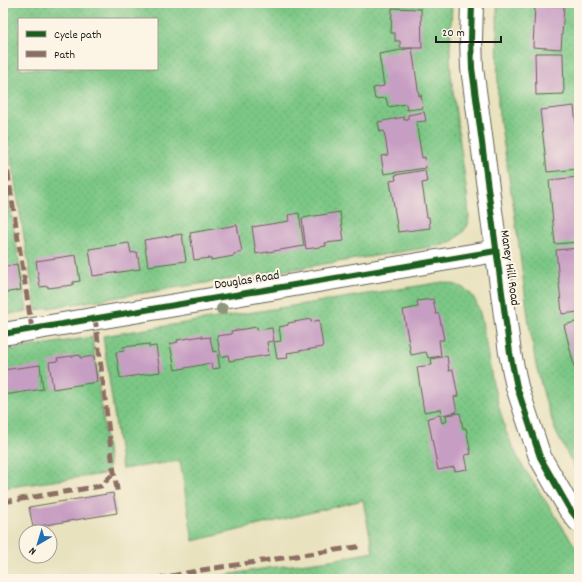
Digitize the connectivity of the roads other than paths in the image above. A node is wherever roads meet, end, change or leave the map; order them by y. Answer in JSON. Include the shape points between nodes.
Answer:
{"nodes":[{"id":1,"x":472,"y":3,"type":"edge"},
{"id":2,"x":496,"y":251,"type":"junction"},
{"id":3,"x":3,"y":334,"type":"edge"},
{"id":4,"x":579,"y":521,"type":"edge"}],
"edges":[{"from":1,"to":2,"type":"street","name":"Maney Hill Road","via":[[472,68]]},
{"from":2,"to":3,"type":"street","name":"Douglas Road"},
{"from":2,"to":4,"type":"street","name":"Maney Hill Road","via":[[517,387],[540,457]]}]}
